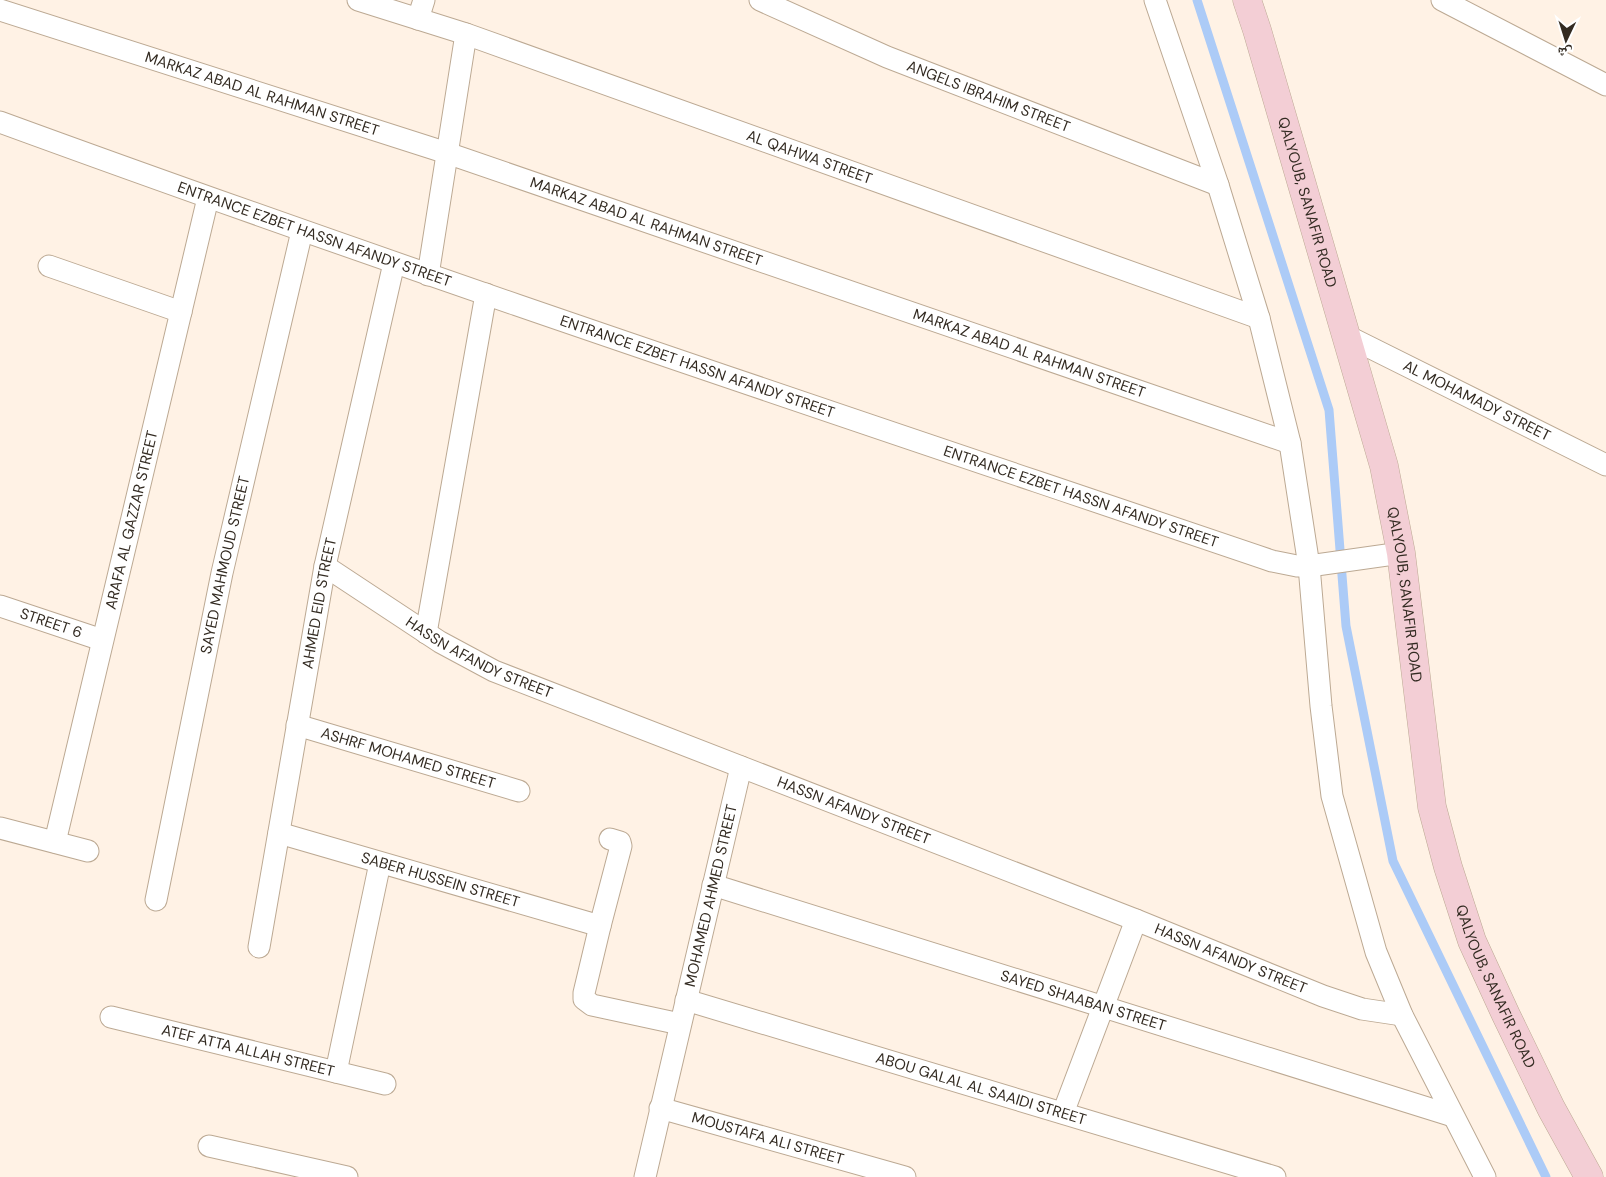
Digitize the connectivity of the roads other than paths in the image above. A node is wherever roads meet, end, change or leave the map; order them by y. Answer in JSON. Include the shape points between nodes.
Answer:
{"nodes":[{"id":1,"x":358,"y":0,"type":"edge"},
{"id":2,"x":760,"y":0,"type":"edge"},
{"id":3,"x":1155,"y":0,"type":"edge"},
{"id":4,"x":1247,"y":0,"type":"edge"},
{"id":5,"x":1442,"y":0,"type":"edge"},
{"id":6,"x":421,"y":9,"type":"edge"},
{"id":7,"x":0,"y":10,"type":"edge"},
{"id":8,"x":466,"y":34,"type":"junction"},
{"id":9,"x":1606,"y":86,"type":"edge"},
{"id":10,"x":0,"y":122,"type":"edge"},
{"id":11,"x":447,"y":153,"type":"junction"},
{"id":12,"x":1218,"y":185,"type":"junction"},
{"id":13,"x":208,"y":198,"type":"junction"},
{"id":14,"x":302,"y":231,"type":"junction"},
{"id":15,"x":394,"y":263,"type":"junction"},
{"id":16,"x":49,"y":266,"type":"dead end"},
{"id":17,"x":428,"y":275,"type":"junction"},
{"id":18,"x":486,"y":294,"type":"junction"},
{"id":19,"x":181,"y":312,"type":"junction"},
{"id":20,"x":1259,"y":318,"type":"junction"},
{"id":21,"x":1347,"y":336,"type":"junction"},
{"id":22,"x":1290,"y":443,"type":"junction"},
{"id":23,"x":1606,"y":465,"type":"edge"},
{"id":24,"x":1401,"y":553,"type":"junction"},
{"id":25,"x":325,"y":566,"type":"junction"},
{"id":26,"x":1310,"y":566,"type":"junction"},
{"id":27,"x":0,"y":606,"type":"edge"},
{"id":28,"x":426,"y":633,"type":"junction"},
{"id":29,"x":102,"y":640,"type":"junction"},
{"id":30,"x":297,"y":725,"type":"junction"},
{"id":31,"x":741,"y":767,"type":"junction"},
{"id":32,"x":519,"y":791,"type":"dead end"},
{"id":33,"x":0,"y":828,"type":"edge"},
{"id":34,"x":279,"y":834,"type":"junction"},
{"id":35,"x":610,"y":839,"type":"dead end"},
{"id":36,"x":54,"y":842,"type":"junction"},
{"id":37,"x":88,"y":851,"type":"dead end"},
{"id":38,"x":380,"y":863,"type":"junction"},
{"id":39,"x":713,"y":885,"type":"junction"},
{"id":40,"x":156,"y":900,"type":"dead end"},
{"id":41,"x":1136,"y":920,"type":"junction"},
{"id":42,"x":600,"y":926,"type":"junction"},
{"id":43,"x":259,"y":947,"type":"dead end"},
{"id":44,"x":686,"y":1000,"type":"junction"},
{"id":45,"x":1104,"y":1006,"type":"junction"},
{"id":46,"x":1402,"y":1015,"type":"junction"},
{"id":47,"x":111,"y":1017,"type":"dead end"},
{"id":48,"x":680,"y":1024,"type":"junction"},
{"id":49,"x":336,"y":1072,"type":"junction"},
{"id":50,"x":385,"y":1084,"type":"dead end"},
{"id":51,"x":660,"y":1108,"type":"junction"},
{"id":52,"x":1063,"y":1113,"type":"junction"},
{"id":53,"x":1453,"y":1116,"type":"junction"},
{"id":54,"x":209,"y":1146,"type":"dead end"},
{"id":55,"x":347,"y":1177,"type":"edge"},
{"id":56,"x":644,"y":1177,"type":"edge"},
{"id":57,"x":905,"y":1177,"type":"edge"},
{"id":58,"x":1275,"y":1177,"type":"edge"},
{"id":59,"x":1485,"y":1177,"type":"edge"},
{"id":60,"x":1589,"y":1177,"type":"edge"}],
"edges":[{"from":1,"to":6,"type":"street","name":"AL QAHWA STREET"},
{"from":2,"to":12,"type":"street","name":"ANGELS IBRAHIM STREET","via":[[887,57]]},
{"from":3,"to":12,"type":"street"},
{"from":4,"to":21,"type":"street","name":"QALYOUB, SANAFIR ROAD"},
{"from":5,"to":9,"type":"street"},
{"from":6,"to":8,"type":"street","name":"AL QAHWA STREET"},
{"from":7,"to":11,"type":"street","name":"MARKAZ ABAD AL RAHMAN STREET"},
{"from":8,"to":11,"type":"street"},
{"from":8,"to":20,"type":"street","name":"AL QAHWA STREET"},
{"from":10,"to":13,"type":"street","name":"ENTRANCE EZBET HASSN AFANDY STREET"},
{"from":11,"to":17,"type":"street"},
{"from":11,"to":22,"type":"street","name":"MARKAZ ABAD AL RAHMAN STREET"},
{"from":12,"to":20,"type":"street"},
{"from":13,"to":14,"type":"street","name":"ENTRANCE EZBET HASSN AFANDY STREET"},
{"from":13,"to":19,"type":"street","name":"ARAFA AL GAZZAR STREET"},
{"from":14,"to":15,"type":"street","name":"ENTRANCE EZBET HASSN AFANDY STREET"},
{"from":14,"to":40,"type":"street","name":"SAYED MAHMOUD STREET","via":[[222,572]]},
{"from":15,"to":17,"type":"street","name":"ENTRANCE EZBET HASSN AFANDY STREET"},
{"from":15,"to":25,"type":"street","name":"AHMED EID STREET"},
{"from":16,"to":19,"type":"street"},
{"from":17,"to":18,"type":"street","name":"ENTRANCE EZBET HASSN AFANDY STREET"},
{"from":18,"to":26,"type":"street","name":"ENTRANCE EZBET HASSN AFANDY STREET","via":[[1262,558]]},
{"from":18,"to":28,"type":"street"},
{"from":19,"to":29,"type":"street","name":"ARAFA AL GAZZAR STREET"},
{"from":20,"to":22,"type":"street"},
{"from":21,"to":23,"type":"street","name":"AL MOHAMADY STREET"},
{"from":21,"to":24,"type":"street","name":"QALYOUB, SANAFIR ROAD","via":[[1384,466]]},
{"from":22,"to":26,"type":"street"},
{"from":24,"to":26,"type":"street","name":"ENTRANCE EZBET HASSN AFANDY STREET"},
{"from":24,"to":60,"type":"street","name":"QALYOUB, SANAFIR ROAD","via":[[1432,807],[1448,867],[1476,950],[1551,1108]]},
{"from":25,"to":28,"type":"street","name":"HASSN AFANDY STREET"},
{"from":25,"to":30,"type":"street","name":"AHMED EID STREET"},
{"from":26,"to":46,"type":"street","via":[[1332,796],[1376,952]]},
{"from":27,"to":29,"type":"street","name":"STREET 6"},
{"from":28,"to":31,"type":"street","name":"HASSN AFANDY STREET","via":[[494,672]]},
{"from":29,"to":36,"type":"street","name":"ARAFA AL GAZZAR STREET"},
{"from":30,"to":32,"type":"street","name":"ASHRF MOHAMED STREET"},
{"from":30,"to":34,"type":"street","name":"AHMED EID STREET"},
{"from":31,"to":39,"type":"street","name":"MOHAMED AHMED STREET"},
{"from":31,"to":41,"type":"street","name":"HASSN AFANDY STREET"},
{"from":33,"to":36,"type":"street"},
{"from":34,"to":38,"type":"street","name":"SABER HUSSEIN STREET"},
{"from":34,"to":43,"type":"street","name":"AHMED EID STREET"},
{"from":35,"to":42,"type":"street","via":[[622,846]]},
{"from":36,"to":37,"type":"street"},
{"from":38,"to":42,"type":"street","name":"SABER HUSSEIN STREET"},
{"from":38,"to":49,"type":"street"},
{"from":39,"to":44,"type":"street","name":"MOHAMED AHMED STREET"},
{"from":39,"to":45,"type":"street","name":"SAYED SHAABAN STREET"},
{"from":41,"to":45,"type":"street"},
{"from":41,"to":46,"type":"street","name":"HASSN AFANDY STREET","via":[[1323,996],[1362,1009]]},
{"from":42,"to":48,"type":"street","via":[[584,999],[592,1005]]},
{"from":44,"to":48,"type":"street","name":"MOHAMED AHMED STREET"},
{"from":44,"to":52,"type":"street","name":"ABOU GALAL AL SAAIDI STREET"},
{"from":45,"to":52,"type":"street"},
{"from":45,"to":53,"type":"street","name":"SAYED SHAABAN STREET"},
{"from":46,"to":53,"type":"street"},
{"from":47,"to":49,"type":"street","name":"ATEF ATTA ALLAH STREET"},
{"from":48,"to":51,"type":"street","name":"MOHAMED AHMED STREET"},
{"from":49,"to":50,"type":"street","name":"ATEF ATTA ALLAH STREET"},
{"from":51,"to":56,"type":"street","name":"MOHAMED AHMED STREET"},
{"from":51,"to":57,"type":"street","name":"MOUSTAFA ALI STREET"},
{"from":52,"to":58,"type":"street","name":"ABOU GALAL AL SAAIDI STREET"},
{"from":53,"to":59,"type":"street"},
{"from":54,"to":55,"type":"street"}]}
